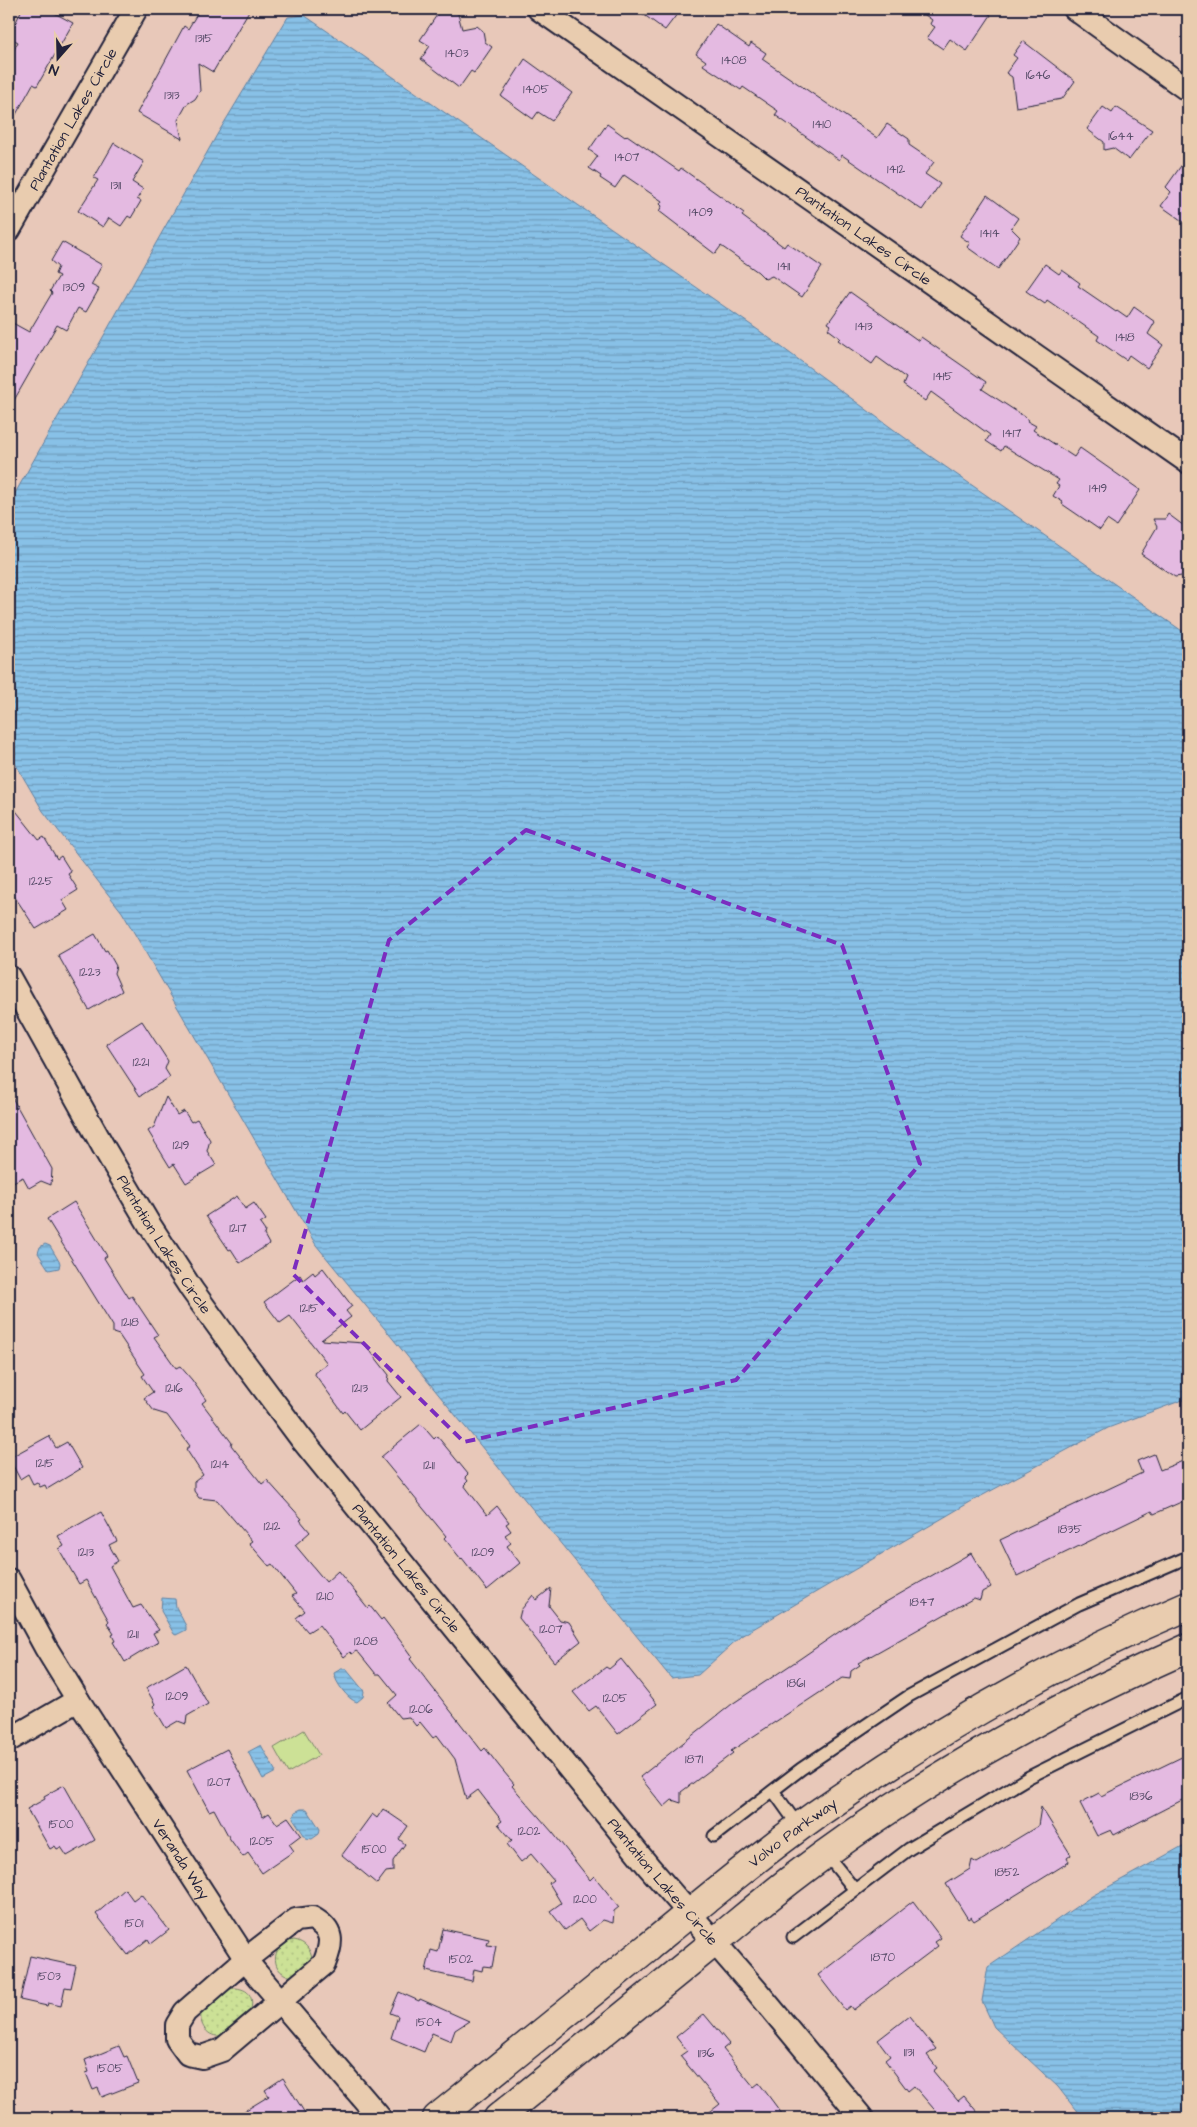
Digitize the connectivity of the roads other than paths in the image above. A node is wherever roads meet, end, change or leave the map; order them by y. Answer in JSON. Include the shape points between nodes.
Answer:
{"nodes":[{"id":1,"x":136,"y":9,"type":"edge"},
{"id":2,"x":539,"y":9,"type":"edge"},
{"id":3,"x":1075,"y":9,"type":"edge"},
{"id":4,"x":1188,"y":90,"type":"edge"},
{"id":5,"x":9,"y":230,"type":"edge"},
{"id":6,"x":1188,"y":462,"type":"edge"},
{"id":7,"x":9,"y":977,"type":"edge"},
{"id":8,"x":1188,"y":1557,"type":"edge"},
{"id":9,"x":9,"y":1580,"type":"edge"},
{"id":10,"x":1188,"y":1606,"type":"edge"},
{"id":11,"x":1188,"y":1648,"type":"edge"},
{"id":12,"x":1188,"y":1698,"type":"edge"},
{"id":13,"x":78,"y":1700,"type":"junction"},
{"id":14,"x":9,"y":1740,"type":"edge"},
{"id":15,"x":774,"y":1792,"type":"junction"},
{"id":16,"x":799,"y":1827,"type":"junction"},
{"id":17,"x":714,"y":1836,"type":"dead end"},
{"id":18,"x":826,"y":1854,"type":"junction"},
{"id":19,"x":855,"y":1890,"type":"junction"},
{"id":20,"x":689,"y":1913,"type":"junction"},
{"id":21,"x":793,"y":1937,"type":"dead end"},
{"id":22,"x":715,"y":1942,"type":"junction"},
{"id":23,"x":246,"y":1959,"type":"junction"},
{"id":24,"x":281,"y":2002,"type":"junction"},
{"id":25,"x":380,"y":2118,"type":"edge"},
{"id":26,"x":437,"y":2118,"type":"edge"},
{"id":27,"x":498,"y":2118,"type":"edge"},
{"id":28,"x":862,"y":2118,"type":"edge"}],
"edges":[{"from":1,"to":5,"type":"street","name":"Plantation Lakes Circle"},
{"from":2,"to":6,"type":"street","name":"Plantation Lakes Circle"},
{"from":3,"to":4,"type":"street"},
{"from":7,"to":20,"type":"street","name":"Plantation Lakes Circle","via":[[149,1224],[244,1362],[402,1564]]},
{"from":8,"to":15,"type":"lane","via":[[1079,1604],[909,1696],[802,1769]]},
{"from":9,"to":13,"type":"street","name":"Veranda Way"},
{"from":10,"to":16,"type":"main road","name":"Volvo Parkway","via":[[1083,1654],[994,1702],[901,1758]]},
{"from":11,"to":18,"type":"main road","via":[[1012,1735],[944,1775]]},
{"from":12,"to":19,"type":"lane","via":[[1029,1777],[909,1849]]},
{"from":13,"to":14,"type":"street"},
{"from":13,"to":23,"type":"street","name":"Veranda Way"},
{"from":15,"to":16,"type":"lane"},
{"from":15,"to":17,"type":"lane"},
{"from":16,"to":20,"type":"main road","name":"Volvo Parkway"},
{"from":18,"to":19,"type":"lane"},
{"from":18,"to":22,"type":"main road"},
{"from":19,"to":21,"type":"lane"},
{"from":20,"to":22,"type":"street","name":"Plantation Lakes Circle"},
{"from":20,"to":26,"type":"main road","name":"Volvo Parkway"},
{"from":22,"to":27,"type":"main road"},
{"from":22,"to":28,"type":"street","name":"Plantation Lakes Circle"},
{"from":23,"to":24,"type":"street","name":"Veranda Way"},
{"from":23,"to":24,"type":"street","via":[[296,1920],[312,1918],[324,1926],[330,1939],[324,1964]]},
{"from":23,"to":24,"type":"street","via":[[185,2012],[177,2025],[177,2039],[188,2054],[202,2057],[222,2050]]},
{"from":24,"to":25,"type":"street","name":"Veranda Way"}]}
